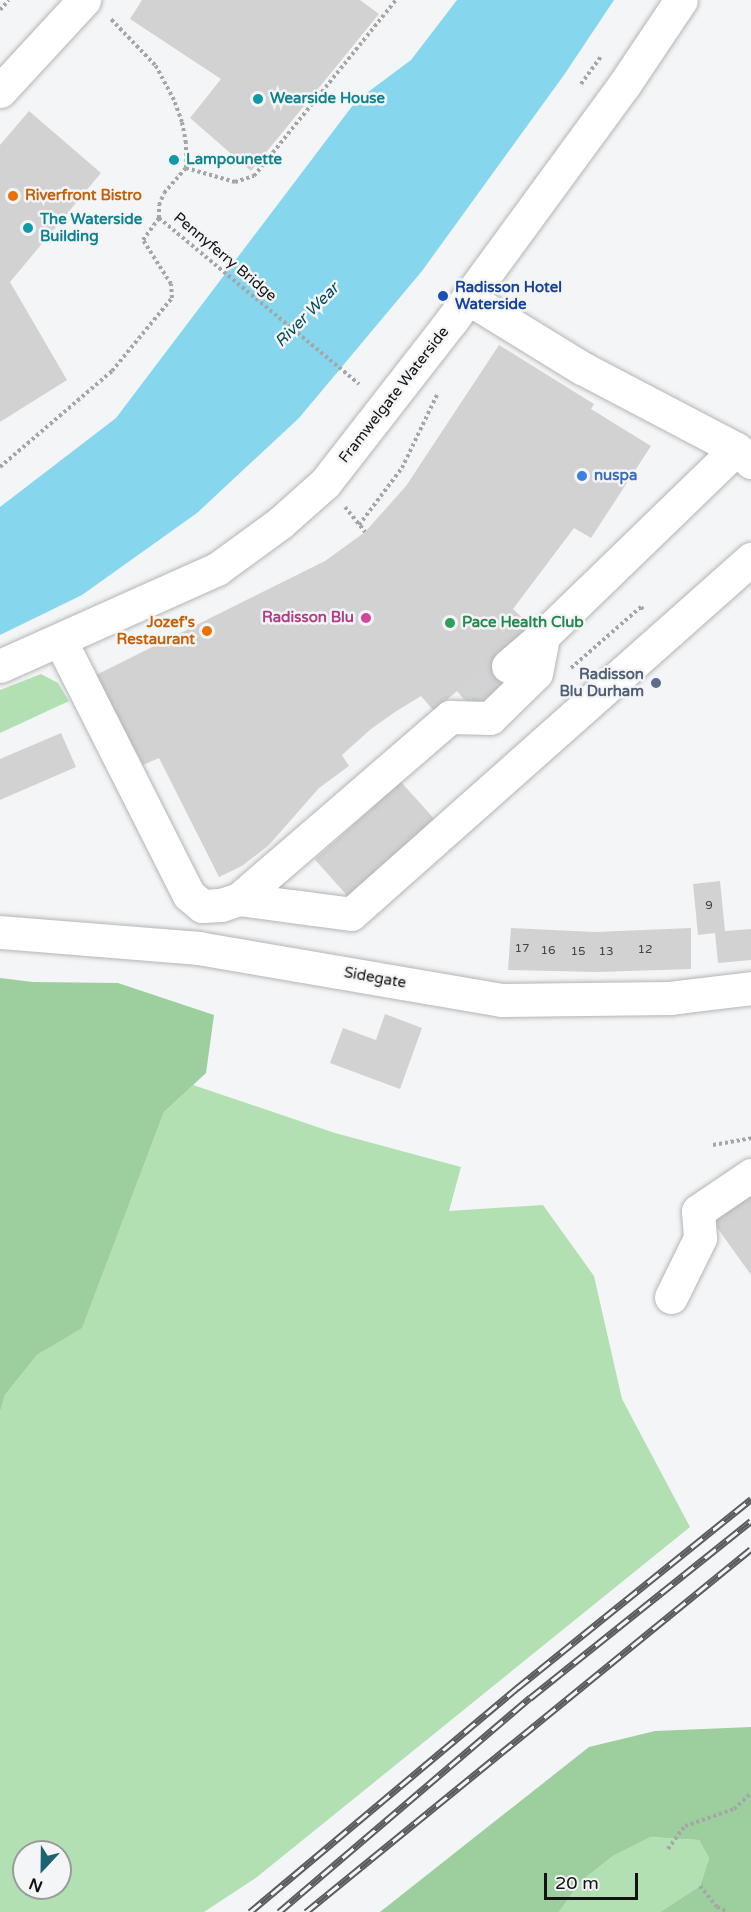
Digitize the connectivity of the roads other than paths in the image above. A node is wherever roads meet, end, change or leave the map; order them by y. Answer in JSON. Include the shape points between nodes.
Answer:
{"nodes":[{"id":1,"x":681,"y":0,"type":"edge"},
{"id":2,"x":96,"y":8,"type":"edge"},
{"id":3,"x":0,"y":91,"type":"edge"},
{"id":4,"x":468,"y":298,"type":"junction"},
{"id":5,"x":744,"y":456,"type":"edge"},
{"id":6,"x":751,"y":559,"type":"edge"},
{"id":7,"x":543,"y":636,"type":"junction"},
{"id":8,"x":60,"y":640,"type":"junction"},
{"id":9,"x":0,"y":666,"type":"edge"},
{"id":10,"x":508,"y":666,"type":"tunnel mouth"},
{"id":11,"x":239,"y":899,"type":"junction"},
{"id":12,"x":202,"y":906,"type":"junction"},
{"id":13,"x":0,"y":932,"type":"edge"},
{"id":14,"x":198,"y":948,"type":"junction"},
{"id":15,"x":751,"y":988,"type":"edge"},
{"id":16,"x":751,"y":1175,"type":"edge"},
{"id":17,"x":671,"y":1297,"type":"dead end"}],
"edges":[{"from":1,"to":4,"type":"street","name":"Framwelgate Waterside","via":[[624,85]]},
{"from":2,"to":3,"type":"street"},
{"from":4,"to":5,"type":"street","via":[[582,368]]},
{"from":4,"to":8,"type":"street","name":"Framwelgate Waterside","via":[[325,483],[280,523],[217,569]]},
{"from":5,"to":7,"type":"street"},
{"from":6,"to":11,"type":"street","via":[[351,914]]},
{"from":7,"to":10,"type":"street"},
{"from":7,"to":11,"type":"street","via":[[536,673],[490,718],[458,709]]},
{"from":8,"to":9,"type":"street","name":"Framwelgate Waterside"},
{"from":8,"to":12,"type":"street","via":[[189,895]]},
{"from":11,"to":12,"type":"street"},
{"from":12,"to":14,"type":"street"},
{"from":13,"to":14,"type":"street","name":"Sidegate"},
{"from":14,"to":15,"type":"street","name":"Sidegate","via":[[502,1000],[670,998]]},
{"from":16,"to":17,"type":"street","via":[[698,1211],[700,1238]]}]}
